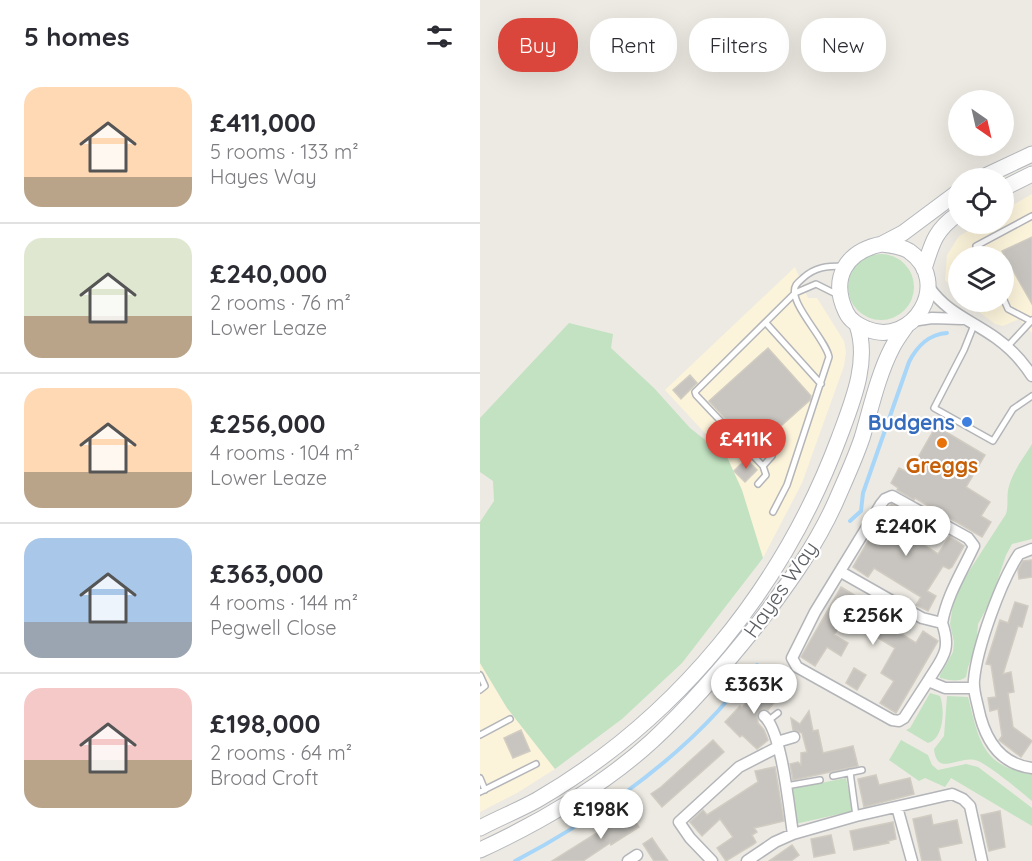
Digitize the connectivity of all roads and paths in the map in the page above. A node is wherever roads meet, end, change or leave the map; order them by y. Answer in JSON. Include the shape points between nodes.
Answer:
{"nodes":[{"id":1,"x":1032,"y":154,"type":"edge"},
{"id":2,"x":1002,"y":168,"type":"edge"},
{"id":3,"x":1032,"y":174,"type":"edge"},
{"id":4,"x":1014,"y":183,"type":"edge"},
{"id":5,"x":948,"y":199,"type":"edge"},
{"id":6,"x":1032,"y":216,"type":"edge"},
{"id":7,"x":948,"y":222,"type":"edge"},
{"id":8,"x":882,"y":244,"type":"junction"},
{"id":9,"x":976,"y":246,"type":"edge"},
{"id":10,"x":845,"y":266,"type":"junction"},
{"id":11,"x":924,"y":269,"type":"junction"},
{"id":12,"x":929,"y":286,"type":"junction"},
{"id":13,"x":795,"y":293,"type":"junction"},
{"id":14,"x":840,"y":296,"type":"junction"},
{"id":15,"x":1014,"y":312,"type":"edge"},
{"id":16,"x":962,"y":319,"type":"junction"},
{"id":17,"x":1031,"y":320,"type":"edge"},
{"id":18,"x":766,"y":323,"type":"junction"},
{"id":19,"x":909,"y":323,"type":"junction"},
{"id":20,"x":974,"y":324,"type":"junction"},
{"id":21,"x":857,"y":325,"type":"junction"},
{"id":22,"x":1007,"y":347,"type":"junction"},
{"id":23,"x":1032,"y":376,"type":"edge"},
{"id":24,"x":821,"y":384,"type":"junction"},
{"id":25,"x":1032,"y":396,"type":"edge"},
{"id":26,"x":772,"y":456,"type":"dead end"},
{"id":27,"x":763,"y":466,"type":"junction"},
{"id":28,"x":758,"y":484,"type":"dead end"},
{"id":29,"x":773,"y":512,"type":"dead end"},
{"id":30,"x":1032,"y":549,"type":"edge"},
{"id":31,"x":841,"y":572,"type":"junction"},
{"id":32,"x":942,"y":623,"type":"junction"},
{"id":33,"x":480,"y":675,"type":"edge"},
{"id":34,"x":928,"y":681,"type":"junction"},
{"id":35,"x":974,"y":688,"type":"junction"},
{"id":36,"x":480,"y":690,"type":"edge"},
{"id":37,"x":770,"y":716,"type":"dead end"},
{"id":38,"x":510,"y":720,"type":"dead end"},
{"id":39,"x":480,"y":735,"type":"edge"},
{"id":40,"x":794,"y":736,"type":"dead end"},
{"id":41,"x":778,"y":744,"type":"junction"},
{"id":42,"x":536,"y":764,"type":"dead end"},
{"id":43,"x":1032,"y":768,"type":"edge"},
{"id":44,"x":862,"y":770,"type":"dead end"},
{"id":45,"x":850,"y":772,"type":"junction"},
{"id":46,"x":833,"y":776,"type":"dead end"},
{"id":47,"x":480,"y":778,"type":"edge"},
{"id":48,"x":820,"y":780,"type":"dead end"},
{"id":49,"x":786,"y":786,"type":"junction"},
{"id":50,"x":483,"y":791,"type":"edge"},
{"id":51,"x":897,"y":807,"type":"junction"},
{"id":52,"x":856,"y":816,"type":"junction"},
{"id":53,"x":480,"y":828,"type":"edge"},
{"id":54,"x":793,"y":834,"type":"junction"},
{"id":55,"x":480,"y":850,"type":"edge"},
{"id":56,"x":986,"y":860,"type":"edge"},
{"id":57,"x":712,"y":861,"type":"edge"},
{"id":58,"x":747,"y":861,"type":"edge"},
{"id":59,"x":912,"y":861,"type":"edge"}],
"edges":[{"from":1,"to":2,"type":"street"},
{"from":3,"to":4,"type":"street"},
{"from":5,"to":8,"type":"street"},
{"from":6,"to":9,"type":"lane"},
{"from":7,"to":11,"type":"street","via":[[932,242]]},
{"from":8,"to":10,"type":"street","via":[[868,247]]},
{"from":8,"to":11,"type":"street","via":[[908,251]]},
{"from":10,"to":13,"type":"lane","via":[[819,267],[796,285]]},
{"from":10,"to":14,"type":"street"},
{"from":11,"to":12,"type":"street"},
{"from":12,"to":16,"type":"street"},
{"from":12,"to":19,"type":"street","via":[[918,315]]},
{"from":13,"to":14,"type":"lane","via":[[816,284]]},
{"from":13,"to":18,"type":"lane"},
{"from":13,"to":24,"type":"lane","via":[[828,352]]},
{"from":14,"to":21,"type":"street","via":[[847,315]]},
{"from":15,"to":17,"type":"lane"},
{"from":16,"to":19,"type":"street","via":[[932,318]]},
{"from":16,"to":20,"type":"street"},
{"from":17,"to":22,"type":"lane"},
{"from":18,"to":24,"type":"lane"},
{"from":18,"to":27,"type":"lane","via":[[695,393]]},
{"from":19,"to":21,"type":"street","via":[[887,331]]},
{"from":19,"to":55,"type":"street","name":"Hayes Way","via":[[892,348],[861,441],[835,503],[785,588],[738,650],[694,700],[623,764],[521,831]]},
{"from":20,"to":22,"type":"street"},
{"from":20,"to":25,"type":"lane","via":[[934,408],[993,441],[1013,409]]},
{"from":21,"to":53,"type":"street","name":"Hayes Way","via":[[862,338],[858,376],[826,471],[800,528],[727,637],[681,688],[591,764],[537,800]]},
{"from":22,"to":23,"type":"street"},
{"from":24,"to":29,"type":"lane","via":[[787,485]]},
{"from":26,"to":27,"type":"lane"},
{"from":27,"to":28,"type":"lane","via":[[766,475]]},
{"from":30,"to":35,"type":"street","via":[[1019,554],[999,596],[980,650]]},
{"from":31,"to":32,"type":"street","via":[[922,618]]},
{"from":31,"to":32,"type":"street","via":[[881,504],[892,496],[898,498],[968,538],[974,546],[954,584]]},
{"from":31,"to":34,"type":"street","via":[[796,648],[792,658],[797,667],[899,721]]},
{"from":32,"to":34,"type":"street","via":[[947,649]]},
{"from":33,"to":36,"type":"lane","via":[[484,686]]},
{"from":34,"to":35,"type":"street","via":[[945,688]]},
{"from":35,"to":43,"type":"street","via":[[988,741],[994,749]]},
{"from":37,"to":41,"type":"street"},
{"from":38,"to":39,"type":"lane"},
{"from":40,"to":41,"type":"street"},
{"from":41,"to":49,"type":"street"},
{"from":41,"to":57,"type":"street","via":[[739,767],[679,822]]},
{"from":42,"to":50,"type":"lane"},
{"from":44,"to":45,"type":"lane"},
{"from":45,"to":46,"type":"lane"},
{"from":45,"to":52,"type":"lane"},
{"from":47,"to":50,"type":"lane"},
{"from":48,"to":49,"type":"lane"},
{"from":49,"to":54,"type":"street"},
{"from":51,"to":52,"type":"street"},
{"from":51,"to":56,"type":"street","via":[[952,794],[963,799],[970,806]]},
{"from":51,"to":59,"type":"street"},
{"from":52,"to":54,"type":"street"},
{"from":54,"to":58,"type":"street"}]}
